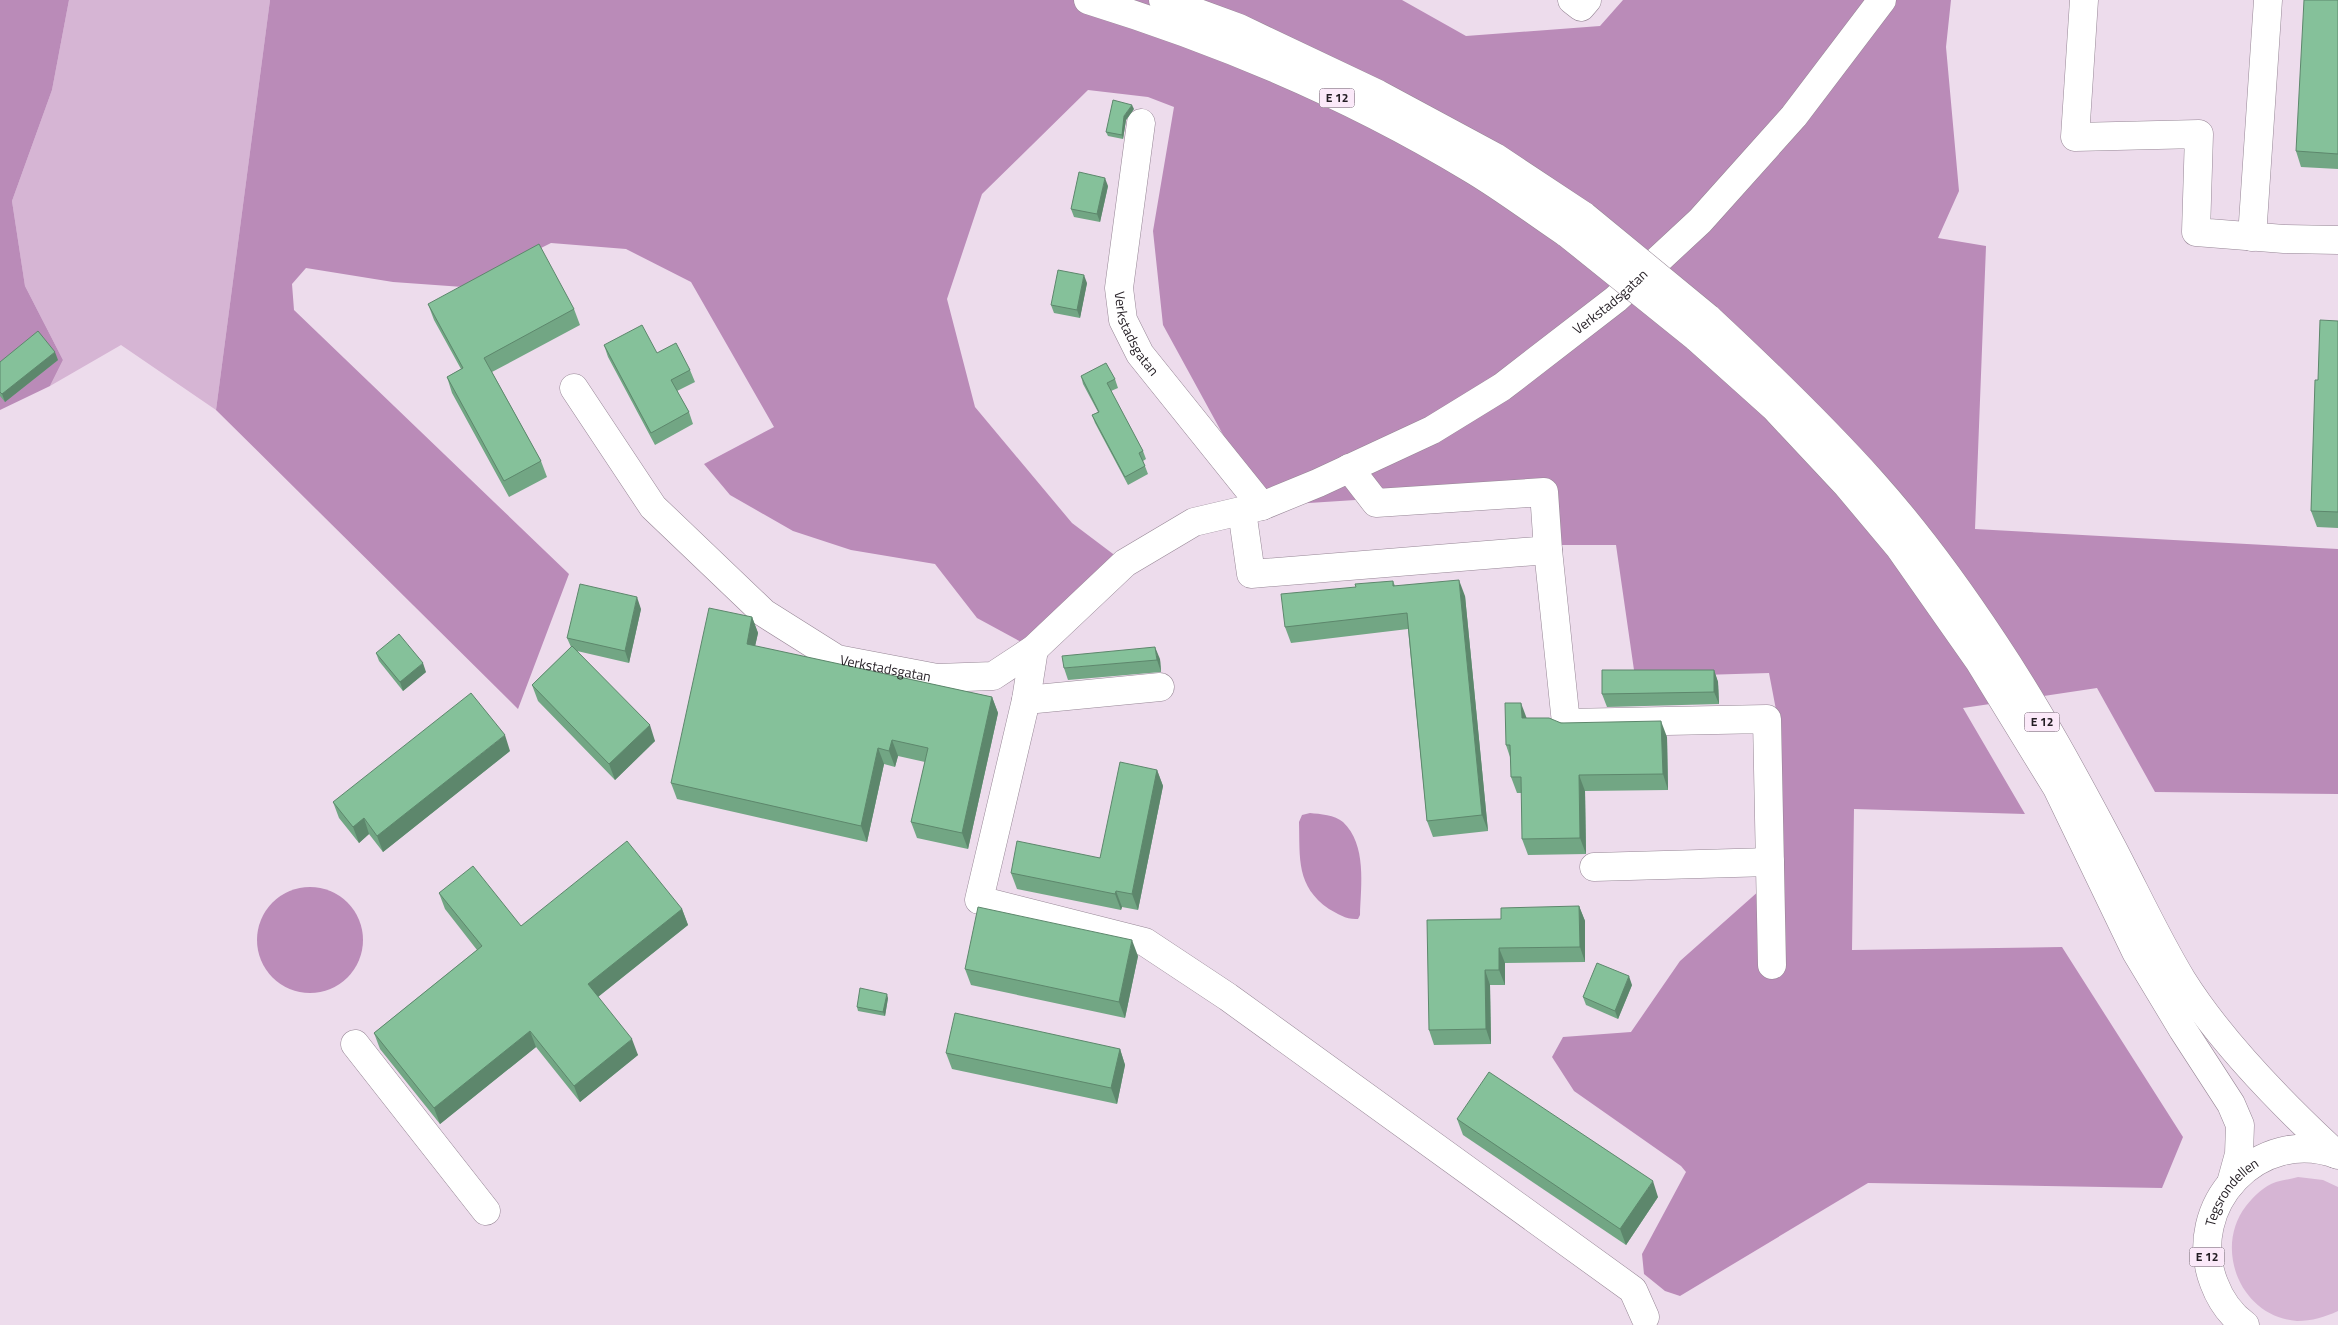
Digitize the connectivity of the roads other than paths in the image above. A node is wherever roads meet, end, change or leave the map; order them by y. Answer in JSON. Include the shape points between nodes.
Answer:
{"nodes":[{"id":1,"x":1088,"y":0,"type":"edge"},
{"id":2,"x":1163,"y":0,"type":"edge"},
{"id":3,"x":1572,"y":0,"type":"edge"},
{"id":4,"x":1587,"y":0,"type":"edge"},
{"id":5,"x":1882,"y":0,"type":"edge"},
{"id":6,"x":2084,"y":0,"type":"edge"},
{"id":7,"x":2268,"y":0,"type":"edge"},
{"id":8,"x":1141,"y":123,"type":"dead end"},
{"id":9,"x":1576,"y":225,"type":"junction"},
{"id":10,"x":2252,"y":237,"type":"junction"},
{"id":11,"x":2338,"y":240,"type":"edge"},
{"id":12,"x":1702,"y":328,"type":"junction"},
{"id":13,"x":574,"y":388,"type":"dead end"},
{"id":14,"x":1349,"y":468,"type":"junction"},
{"id":15,"x":1252,"y":508,"type":"junction"},
{"id":16,"x":1548,"y":550,"type":"junction"},
{"id":17,"x":1034,"y":649,"type":"junction"},
{"id":18,"x":1160,"y":687,"type":"dead end"},
{"id":19,"x":1026,"y":700,"type":"junction"},
{"id":20,"x":1770,"y":862,"type":"junction"},
{"id":21,"x":1594,"y":867,"type":"dead end"},
{"id":22,"x":1772,"y":965,"type":"dead end"},
{"id":23,"x":354,"y":1044,"type":"dead end"},
{"id":24,"x":2337,"y":1154,"type":"edge"},
{"id":25,"x":2231,"y":1183,"type":"junction"},
{"id":26,"x":486,"y":1211,"type":"dead end"},
{"id":27,"x":1645,"y":1317,"type":"dead end"},
{"id":28,"x":2246,"y":1325,"type":"edge"}],
"edges":[{"from":1,"to":9,"type":"main road","number":"E 12","via":[[1163,23],[1371,113]]},
{"from":2,"to":9,"type":"main road","number":"E 12","via":[[1239,28],[1378,94],[1495,157]]},
{"from":3,"to":4,"type":"main road","via":[[1581,7]]},
{"from":5,"to":14,"type":"main road","name":"Verkstadsgatan","via":[[1794,116],[1700,221],[1616,299],[1502,387],[1432,430]]},
{"from":6,"to":10,"type":"main road","via":[[2074,137],[2199,134],[2196,232]]},
{"from":7,"to":10,"type":"main road"},
{"from":8,"to":15,"type":"main road","name":"Verkstadsgatan","via":[[1120,288],[1123,320],[1140,354]]},
{"from":9,"to":12,"type":"main road","number":"E 12","bridge":true},
{"from":10,"to":11,"type":"main road"},
{"from":12,"to":24,"type":"main road","number":"E 12","via":[[1783,387],[1874,484],[1946,574],[1994,644],[2067,764],[2154,932],[2184,982],[2212,1022],[2286,1108]]},
{"from":12,"to":25,"type":"main road","number":"E 12","via":[[1848,485],[1899,548],[1979,661],[2057,788],[2136,952],[2231,1104],[2240,1125]]},
{"from":13,"to":17,"type":"main road","name":"Verkstadsgatan","via":[[653,507],[764,613],[837,659],[937,678],[993,676]]},
{"from":14,"to":15,"type":"main road","name":"Verkstadsgatan"},
{"from":14,"to":16,"type":"main road","via":[[1376,503],[1544,492]]},
{"from":15,"to":16,"type":"main road","via":[[1252,574]]},
{"from":15,"to":17,"type":"main road","name":"Verkstadsgatan","via":[[1194,522],[1126,563]]},
{"from":16,"to":20,"type":"main road","via":[[1566,723],[1767,718]]},
{"from":17,"to":19,"type":"main road"},
{"from":18,"to":19,"type":"main road"},
{"from":19,"to":27,"type":"main road","via":[[979,900],[1145,942],[1228,997],[1633,1290]]},
{"from":20,"to":21,"type":"main road"},
{"from":20,"to":22,"type":"main road"},
{"from":23,"to":26,"type":"main road"},
{"from":24,"to":25,"type":"main road","name":"Tegsrondellen","number":"E 12","via":[[2298,1149],[2278,1152],[2246,1169]]},
{"from":25,"to":28,"type":"main road","name":"Tegsrondellen","number":"E 12","via":[[2212,1215],[2207,1253],[2217,1291],[2226,1307]]}]}
